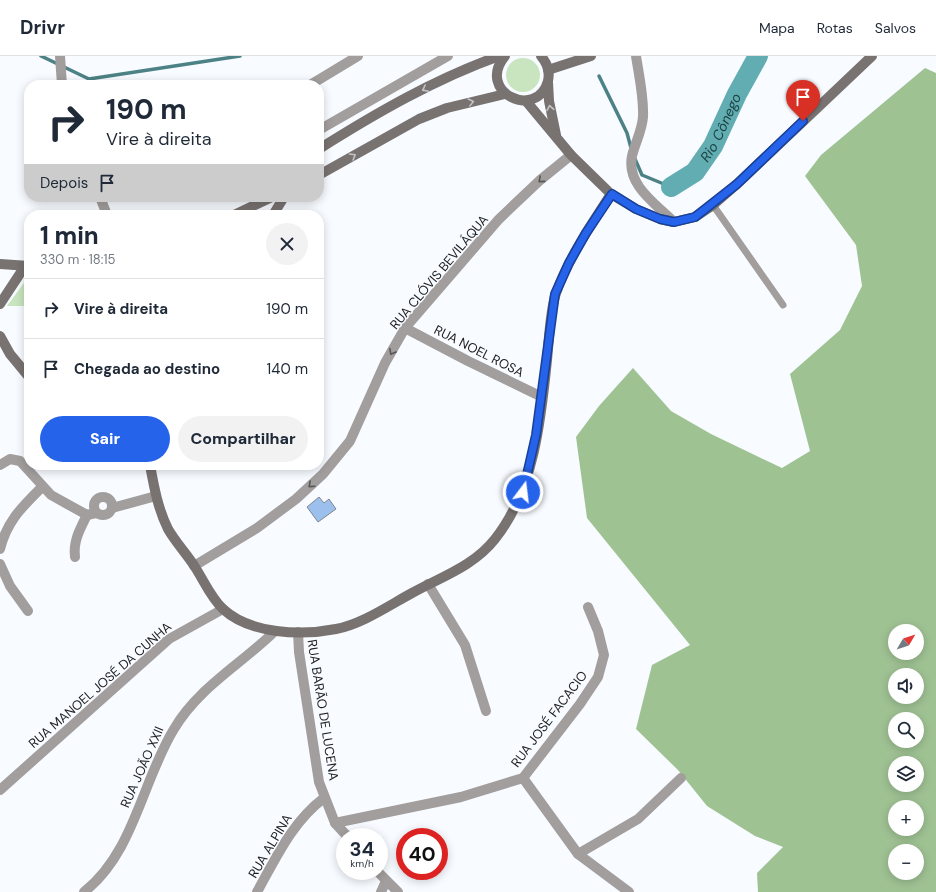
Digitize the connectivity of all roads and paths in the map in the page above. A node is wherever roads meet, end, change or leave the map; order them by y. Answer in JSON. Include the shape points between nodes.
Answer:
{"nodes":[{"id":1,"x":60,"y":56,"type":"edge"},
{"id":2,"x":358,"y":56,"type":"edge"},
{"id":3,"x":448,"y":56,"type":"edge"},
{"id":4,"x":499,"y":56,"type":"edge"},
{"id":5,"x":504,"y":56,"type":"edge"},
{"id":6,"x":541,"y":56,"type":"edge"},
{"id":7,"x":591,"y":56,"type":"edge"},
{"id":8,"x":636,"y":56,"type":"edge"},
{"id":9,"x":872,"y":56,"type":"edge"},
{"id":10,"x":548,"y":75,"type":"junction"},
{"id":11,"x":61,"y":80,"type":"edge"},
{"id":12,"x":318,"y":80,"type":"edge"},
{"id":13,"x":505,"y":94,"type":"junction"},
{"id":14,"x":526,"y":101,"type":"junction"},
{"id":15,"x":324,"y":127,"type":"edge"},
{"id":16,"x":556,"y":135,"type":"junction"},
{"id":17,"x":324,"y":146,"type":"edge"},
{"id":18,"x":571,"y":155,"type":"junction"},
{"id":19,"x":324,"y":171,"type":"edge"},
{"id":20,"x":612,"y":194,"type":"junction"},
{"id":21,"x":247,"y":202,"type":"edge"},
{"id":22,"x":261,"y":202,"type":"edge"},
{"id":23,"x":713,"y":205,"type":"junction"},
{"id":24,"x":239,"y":210,"type":"edge"},
{"id":25,"x":244,"y":210,"type":"edge"},
{"id":26,"x":674,"y":222,"type":"junction"},
{"id":27,"x":0,"y":264,"type":"edge"},
{"id":28,"x":24,"y":266,"type":"edge"},
{"id":29,"x":24,"y":270,"type":"edge"},
{"id":30,"x":0,"y":304,"type":"edge"},
{"id":31,"x":783,"y":305,"type":"dead end"},
{"id":32,"x":405,"y":328,"type":"junction"},
{"id":33,"x":0,"y":336,"type":"edge"},
{"id":34,"x":24,"y":371,"type":"edge"},
{"id":35,"x":542,"y":397,"type":"junction"},
{"id":36,"x":0,"y":465,"type":"edge"},
{"id":37,"x":24,"y":466,"type":"edge"},
{"id":38,"x":28,"y":470,"type":"edge"},
{"id":39,"x":151,"y":470,"type":"edge"},
{"id":40,"x":42,"y":487,"type":"junction"},
{"id":41,"x":156,"y":496,"type":"junction"},
{"id":42,"x":112,"y":508,"type":"junction"},
{"id":43,"x":91,"y":514,"type":"junction"},
{"id":44,"x":0,"y":549,"type":"edge"},
{"id":45,"x":75,"y":557,"type":"dead end"},
{"id":46,"x":0,"y":564,"type":"edge"},
{"id":47,"x":194,"y":566,"type":"junction"},
{"id":48,"x":428,"y":584,"type":"junction"},
{"id":49,"x":588,"y":607,"type":"dead end"},
{"id":50,"x":28,"y":610,"type":"dead end"},
{"id":51,"x":223,"y":610,"type":"junction"},
{"id":52,"x":274,"y":632,"type":"junction"},
{"id":53,"x":298,"y":632,"type":"junction"},
{"id":54,"x":486,"y":711,"type":"dead end"},
{"id":55,"x":523,"y":778,"type":"junction"},
{"id":56,"x":681,"y":778,"type":"dead end"},
{"id":57,"x":0,"y":790,"type":"edge"},
{"id":58,"x":324,"y":798,"type":"junction"},
{"id":59,"x":335,"y":822,"type":"junction"},
{"id":60,"x":340,"y":828,"type":"edge"},
{"id":61,"x":578,"y":854,"type":"junction"},
{"id":62,"x":386,"y":881,"type":"joint"},
{"id":63,"x":84,"y":892,"type":"edge"},
{"id":64,"x":257,"y":892,"type":"edge"},
{"id":65,"x":381,"y":892,"type":"edge"},
{"id":66,"x":398,"y":892,"type":"edge"},
{"id":67,"x":629,"y":892,"type":"edge"}],
"edges":[{"from":1,"to":11,"type":"street"},
{"from":2,"to":12,"type":"street"},
{"from":3,"to":15,"type":"street"},
{"from":4,"to":17,"type":"street","one_way":true,"via":[[465,68],[372,116]]},
{"from":5,"to":13,"type":"street","via":[[497,75],[499,85]]},
{"from":6,"to":10,"type":"street"},
{"from":7,"to":10,"type":"street"},
{"from":8,"to":26,"type":"street","via":[[642,108],[640,130],[632,155],[632,173],[636,184]]},
{"from":9,"to":23,"type":"street"},
{"from":10,"to":14,"type":"street","via":[[540,94]]},
{"from":16,"to":10,"type":"street","one_way":true,"via":[[549,101]]},
{"from":13,"to":14,"type":"street"},
{"from":19,"to":13,"type":"street","one_way":true,"via":[[426,116],[447,108]]},
{"from":14,"to":16,"type":"street"},
{"from":16,"to":18,"type":"street"},
{"from":18,"to":20,"type":"street"},
{"from":18,"to":32,"type":"street","name":"RUA CLÓVIS BEVILÁQUA","one_way":true,"via":[[499,219]]},
{"from":20,"to":26,"type":"street","via":[[636,209]]},
{"from":20,"to":35,"type":"street","via":[[586,233],[555,294]]},
{"from":21,"to":24,"type":"street"},
{"from":22,"to":25,"type":"street"},
{"from":23,"to":26,"type":"street","via":[[695,217]]},
{"from":23,"to":31,"type":"lane"},
{"from":27,"to":28,"type":"street"},
{"from":29,"to":30,"type":"street"},
{"from":32,"to":35,"type":"street","name":"RUA NOEL ROSA"},
{"from":32,"to":47,"type":"street","name":"RUA CLÓVIS BEVILÁQUA","one_way":true,"via":[[385,363],[350,441],[324,474],[257,528]]},
{"from":33,"to":34,"type":"street"},
{"from":35,"to":48,"type":"street","via":[[533,453],[523,492],[510,520],[485,552],[468,565]]},
{"from":36,"to":37,"type":"street","via":[[10,459],[20,461]]},
{"from":38,"to":40,"type":"street"},
{"from":39,"to":41,"type":"street","name":"RUA BARÃO DE LUCENA"},
{"from":40,"to":43,"type":"street","via":[[51,495]]},
{"from":40,"to":44,"type":"street","via":[[11,520]]},
{"from":41,"to":42,"type":"street"},
{"from":41,"to":47,"type":"street","name":"RUA BARÃO DE LUCENA","via":[[168,530]]},
{"from":42,"to":43,"type":"street","via":[[108,514],[102,516]]},
{"from":42,"to":43,"type":"street","via":[[111,502],[100,497],[95,501]]},
{"from":43,"to":45,"type":"street","via":[[75,539]]},
{"from":46,"to":50,"type":"street","via":[[10,586]]},
{"from":47,"to":51,"type":"street","name":"RUA BARÃO DE LUCENA"},
{"from":48,"to":53,"type":"street","via":[[370,616],[337,629]]},
{"from":48,"to":54,"type":"street","via":[[465,645]]},
{"from":49,"to":55,"type":"street","name":"RUA JOSÉ FACACIO","via":[[604,655],[598,677]]},
{"from":51,"to":52,"type":"street","name":"RUA BARÃO DE LUCENA","via":[[248,623]]},
{"from":51,"to":57,"type":"street","name":"RUA MANOEL JOSÉ DA CUNHA","via":[[169,639]]},
{"from":52,"to":53,"type":"street","name":"RUA BARÃO DE LUCENA"},
{"from":52,"to":63,"type":"street","name":"RUA JOÃO XXII","via":[[205,690],[185,712],[158,760],[118,852],[105,871]]},
{"from":53,"to":58,"type":"street","name":"RUA BARÃO DE LUCENA","via":[[319,782]]},
{"from":55,"to":59,"type":"street","name":"RUA JOSÉ FACACIO","via":[[461,797]]},
{"from":55,"to":61,"type":"street"},
{"from":56,"to":61,"type":"street","via":[[638,819]]},
{"from":58,"to":59,"type":"street","name":"RUA BARÃO DE LUCENA"},
{"from":58,"to":64,"type":"street","name":"RUA ALPINA","via":[[295,827]]},
{"from":59,"to":60,"type":"street","name":"RUA BARÃO DE LUCENA"},
{"from":61,"to":67,"type":"street"},
{"from":62,"to":65,"type":"street"},
{"from":62,"to":66,"type":"street"}]}
